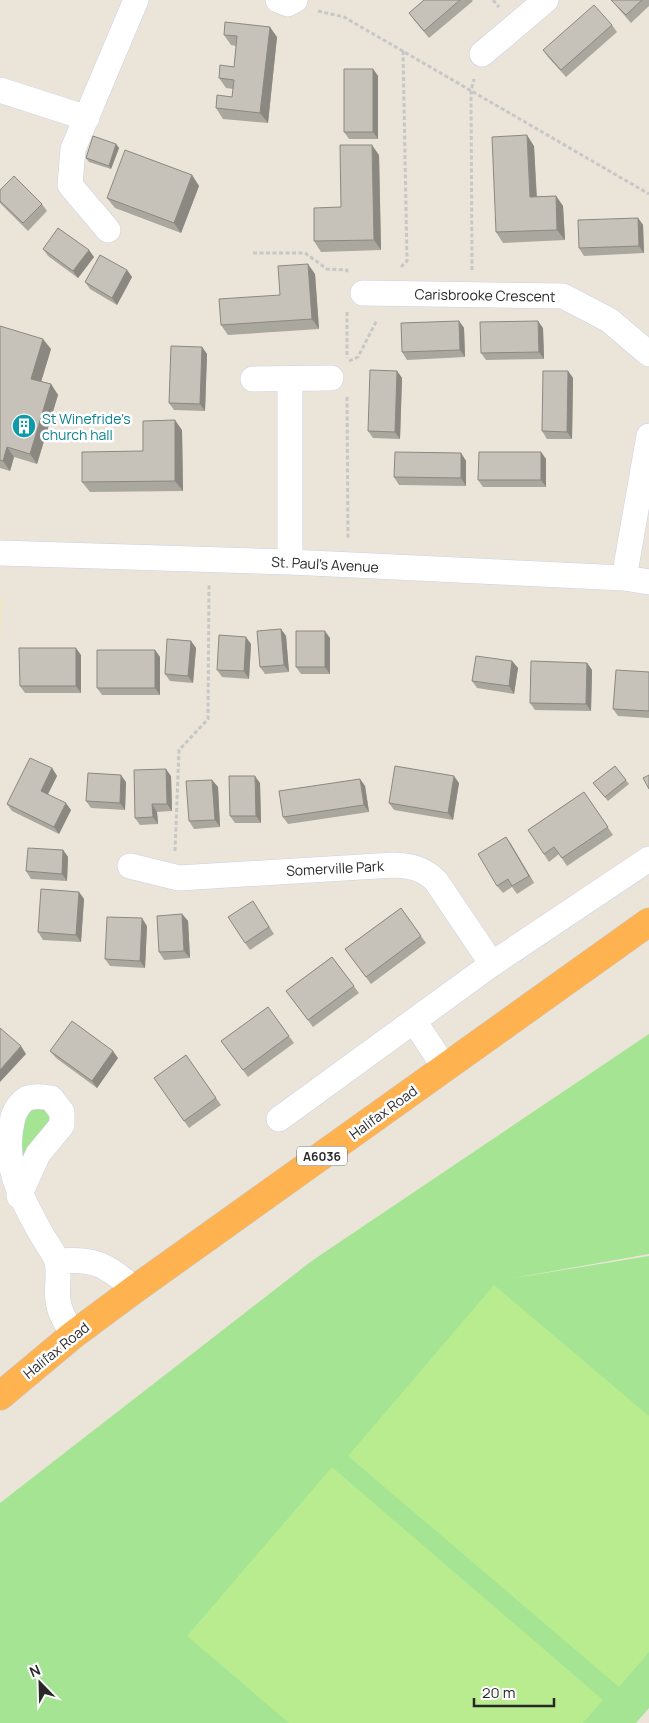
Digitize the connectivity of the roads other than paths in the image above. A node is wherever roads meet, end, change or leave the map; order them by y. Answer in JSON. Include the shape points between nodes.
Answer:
{"nodes":[{"id":1,"x":136,"y":0,"type":"edge"},
{"id":2,"x":546,"y":0,"type":"edge"},
{"id":3,"x":482,"y":54,"type":"dead end"},
{"id":4,"x":0,"y":90,"type":"edge"},
{"id":5,"x":87,"y":118,"type":"junction"},
{"id":6,"x":108,"y":230,"type":"dead end"},
{"id":7,"x":355,"y":293,"type":"road end"},
{"id":8,"x":649,"y":354,"type":"edge"},
{"id":9,"x":253,"y":379,"type":"dead end"},
{"id":10,"x":290,"y":379,"type":"junction"},
{"id":11,"x":339,"y":384,"type":"road end"},
{"id":12,"x":649,"y":436,"type":"edge"},
{"id":13,"x":0,"y":553,"type":"edge"},
{"id":14,"x":290,"y":562,"type":"junction"},
{"id":15,"x":624,"y":578,"type":"junction"},
{"id":16,"x":649,"y":582,"type":"edge"},
{"id":17,"x":649,"y":859,"type":"edge"},
{"id":18,"x":130,"y":866,"type":"dead end"},
{"id":19,"x":649,"y":922,"type":"edge"},
{"id":20,"x":492,"y":964,"type":"junction"},
{"id":21,"x":414,"y":1021,"type":"junction"},
{"id":22,"x":445,"y":1068,"type":"junction"},
{"id":23,"x":279,"y":1119,"type":"dead end"},
{"id":24,"x":19,"y":1196,"type":"dead end"},
{"id":25,"x":57,"y":1261,"type":"junction"},
{"id":26,"x":135,"y":1290,"type":"junction"},
{"id":27,"x":74,"y":1335,"type":"junction"},
{"id":28,"x":0,"y":1396,"type":"edge"}],
"edges":[{"from":1,"to":5,"type":"street"},
{"from":2,"to":3,"type":"street"},
{"from":4,"to":5,"type":"street"},
{"from":5,"to":6,"type":"street","via":[[73,149],[70,185]]},
{"from":7,"to":8,"type":"street","name":"Carisbrooke Crescent","via":[[563,296],[609,320]]},
{"from":9,"to":10,"type":"street"},
{"from":10,"to":11,"type":"street"},
{"from":10,"to":14,"type":"street"},
{"from":12,"to":15,"type":"street"},
{"from":13,"to":14,"type":"street","name":"St. Paul's Avenue"},
{"from":14,"to":15,"type":"street","name":"St. Paul's Avenue"},
{"from":15,"to":16,"type":"street","name":"St. Paul's Avenue"},
{"from":17,"to":20,"type":"street"},
{"from":18,"to":20,"type":"street","name":"Somerville Park","via":[[174,877],[394,865],[415,867],[436,881]]},
{"from":19,"to":22,"type":"highway","name":"Halifax Road","number":"A6036"},
{"from":20,"to":21,"type":"street"},
{"from":21,"to":22,"type":"street"},
{"from":21,"to":23,"type":"street"},
{"from":22,"to":26,"type":"highway","name":"Halifax Road","number":"A6036"},
{"from":24,"to":25,"type":"street"},
{"from":25,"to":26,"type":"street","via":[[83,1259],[104,1266]]},
{"from":25,"to":27,"type":"street","via":[[58,1300]]},
{"from":26,"to":27,"type":"highway","name":"Halifax Road","number":"A6036"},
{"from":27,"to":28,"type":"highway","name":"Halifax Road","number":"A6036"}]}
